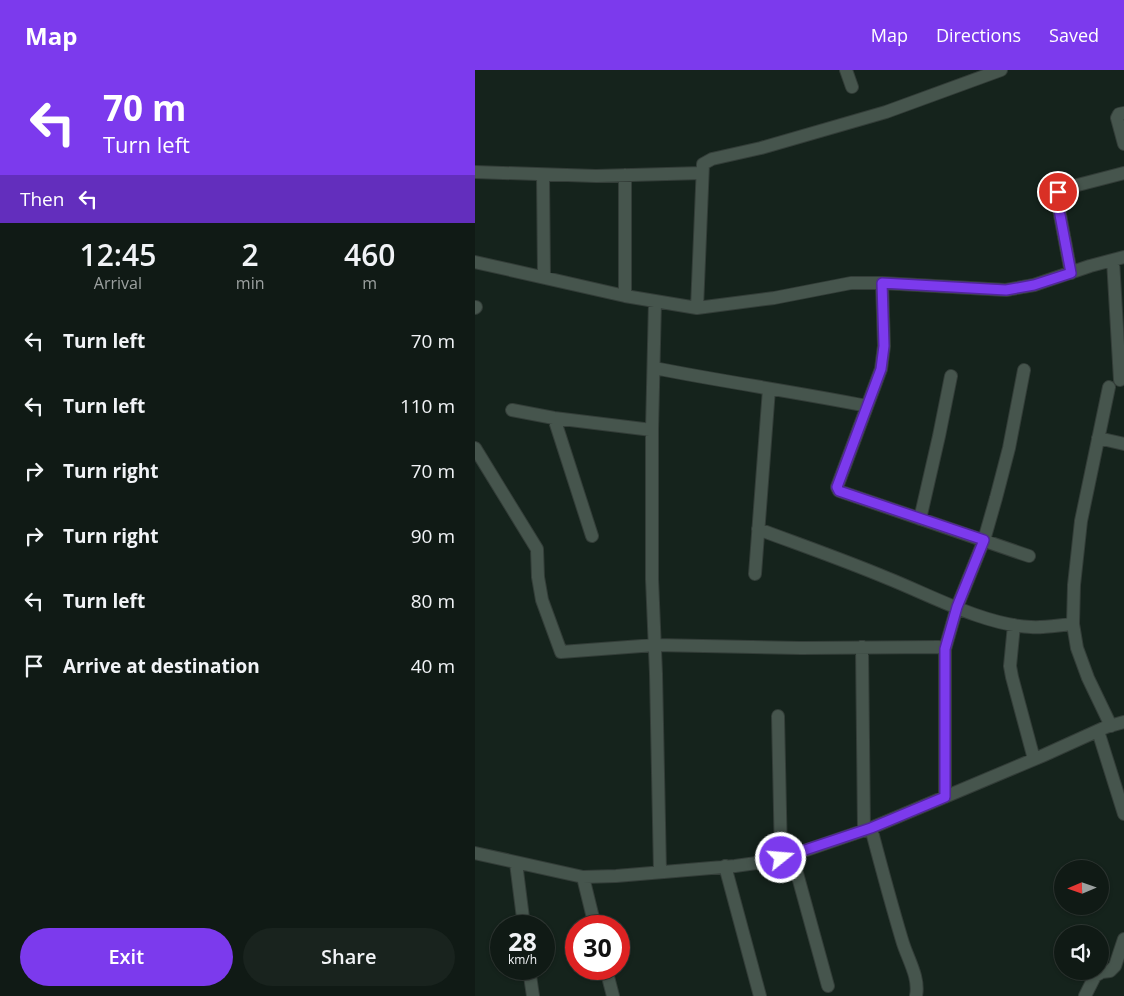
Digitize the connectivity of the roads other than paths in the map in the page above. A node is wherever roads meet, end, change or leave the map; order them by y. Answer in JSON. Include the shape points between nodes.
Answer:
{"nodes":[{"id":1,"x":846,"y":70,"type":"edge"},
{"id":2,"x":1001,"y":70,"type":"edge"},
{"id":3,"x":852,"y":87,"type":"dead end"},
{"id":4,"x":1124,"y":113,"type":"edge"},
{"id":5,"x":1124,"y":144,"type":"edge"},
{"id":6,"x":475,"y":172,"type":"edge"},
{"id":7,"x":1124,"y":173,"type":"edge"},
{"id":8,"x":702,"y":174,"type":"junction"},
{"id":9,"x":543,"y":175,"type":"junction"},
{"id":10,"x":625,"y":175,"type":"junction"},
{"id":11,"x":1118,"y":258,"type":"edge"},
{"id":12,"x":475,"y":262,"type":"edge"},
{"id":13,"x":1071,"y":273,"type":"junction"},
{"id":14,"x":544,"y":277,"type":"junction"},
{"id":15,"x":882,"y":283,"type":"junction"},
{"id":16,"x":625,"y":296,"type":"junction"},
{"id":17,"x":655,"y":301,"type":"junction"},
{"id":18,"x":697,"y":308,"type":"junction"},
{"id":19,"x":654,"y":368,"type":"junction"},
{"id":20,"x":1024,"y":370,"type":"dead end"},
{"id":21,"x":951,"y":376,"type":"dead end"},
{"id":22,"x":769,"y":388,"type":"junction"},
{"id":23,"x":867,"y":406,"type":"junction"},
{"id":24,"x":512,"y":410,"type":"dead end"},
{"id":25,"x":554,"y":418,"type":"junction"},
{"id":26,"x":652,"y":430,"type":"junction"},
{"id":27,"x":1098,"y":438,"type":"junction"},
{"id":28,"x":1124,"y":444,"type":"edge"},
{"id":29,"x":475,"y":448,"type":"edge"},
{"id":30,"x":920,"y":519,"type":"junction"},
{"id":31,"x":758,"y":529,"type":"junction"},
{"id":32,"x":592,"y":536,"type":"dead end"},
{"id":33,"x":984,"y":540,"type":"junction"},
{"id":34,"x":1029,"y":556,"type":"dead end"},
{"id":35,"x":755,"y":574,"type":"dead end"},
{"id":36,"x":957,"y":607,"type":"junction"},
{"id":37,"x":1073,"y":624,"type":"junction"},
{"id":38,"x":1014,"y":625,"type":"junction"},
{"id":39,"x":655,"y":644,"type":"junction"},
{"id":40,"x":862,"y":647,"type":"junction"},
{"id":41,"x":945,"y":649,"type":"junction"},
{"id":42,"x":778,"y":716,"type":"dead end"},
{"id":43,"x":1124,"y":722,"type":"edge"},
{"id":44,"x":1111,"y":726,"type":"junction"},
{"id":45,"x":1098,"y":731,"type":"junction"},
{"id":46,"x":1034,"y":759,"type":"junction"},
{"id":47,"x":945,"y":797,"type":"junction"},
{"id":48,"x":1124,"y":814,"type":"edge"},
{"id":49,"x":867,"y":829,"type":"junction"},
{"id":50,"x":475,"y":853,"type":"edge"},
{"id":51,"x":786,"y":856,"type":"junction"},
{"id":52,"x":516,"y":863,"type":"junction"},
{"id":53,"x":725,"y":866,"type":"junction"},
{"id":54,"x":660,"y":872,"type":"junction"},
{"id":55,"x":583,"y":877,"type":"junction"},
{"id":56,"x":523,"y":915,"type":"edge"},
{"id":57,"x":592,"y":915,"type":"edge"},
{"id":58,"x":1124,"y":939,"type":"edge"},
{"id":59,"x":531,"y":980,"type":"edge"},
{"id":60,"x":609,"y":980,"type":"edge"},
{"id":61,"x":828,"y":986,"type":"dead end"},
{"id":62,"x":533,"y":996,"type":"edge"},
{"id":63,"x":613,"y":996,"type":"edge"},
{"id":64,"x":760,"y":996,"type":"edge"},
{"id":65,"x":916,"y":996,"type":"edge"},
{"id":66,"x":1085,"y":996,"type":"edge"}],
"edges":[{"from":1,"to":3,"type":"street"},
{"from":2,"to":8,"type":"street","via":[[886,112],[713,159],[703,164]]},
{"from":4,"to":5,"type":"street","via":[[1117,118]]},
{"from":6,"to":9,"type":"street"},
{"from":7,"to":13,"type":"street","via":[[1058,192]]},
{"from":8,"to":10,"type":"street"},
{"from":8,"to":18,"type":"street"},
{"from":9,"to":10,"type":"street"},
{"from":9,"to":14,"type":"street"},
{"from":10,"to":16,"type":"street"},
{"from":11,"to":13,"type":"street"},
{"from":11,"to":27,"type":"street","via":[[1114,384]]},
{"from":12,"to":14,"type":"street"},
{"from":13,"to":15,"type":"street","via":[[1006,290]]},
{"from":14,"to":16,"type":"street"},
{"from":15,"to":18,"type":"street","via":[[851,283]]},
{"from":15,"to":23,"type":"street","via":[[884,346],[881,369]]},
{"from":16,"to":17,"type":"street"},
{"from":17,"to":18,"type":"street"},
{"from":17,"to":19,"type":"street"},
{"from":19,"to":22,"type":"street"},
{"from":19,"to":26,"type":"street"},
{"from":20,"to":33,"type":"street","via":[[1009,448]]},
{"from":21,"to":30,"type":"street"},
{"from":22,"to":23,"type":"street"},
{"from":22,"to":31,"type":"street"},
{"from":23,"to":30,"type":"street","via":[[837,487],[839,491]]},
{"from":24,"to":25,"type":"street"},
{"from":25,"to":26,"type":"street"},
{"from":25,"to":32,"type":"street"},
{"from":26,"to":39,"type":"street"},
{"from":27,"to":28,"type":"street"},
{"from":27,"to":37,"type":"street","via":[[1081,521]]},
{"from":29,"to":39,"type":"street","via":[[537,549],[542,600],[561,652]]},
{"from":30,"to":33,"type":"street"},
{"from":31,"to":35,"type":"street"},
{"from":31,"to":36,"type":"street"},
{"from":33,"to":34,"type":"street"},
{"from":33,"to":36,"type":"street"},
{"from":36,"to":38,"type":"street"},
{"from":36,"to":41,"type":"street"},
{"from":37,"to":38,"type":"street","via":[[1032,628]]},
{"from":37,"to":44,"type":"street","via":[[1074,638],[1088,678]]},
{"from":38,"to":46,"type":"street","via":[[1010,666]]},
{"from":39,"to":40,"type":"street"},
{"from":39,"to":54,"type":"street"},
{"from":40,"to":41,"type":"street","via":[[939,646]]},
{"from":40,"to":49,"type":"street"},
{"from":41,"to":47,"type":"street"},
{"from":42,"to":51,"type":"street"},
{"from":43,"to":44,"type":"street"},
{"from":44,"to":45,"type":"street"},
{"from":45,"to":46,"type":"street"},
{"from":45,"to":48,"type":"street"},
{"from":46,"to":47,"type":"street"},
{"from":47,"to":49,"type":"street"},
{"from":49,"to":51,"type":"street"},
{"from":49,"to":65,"type":"street","via":[[916,978]]},
{"from":50,"to":52,"type":"street"},
{"from":51,"to":53,"type":"street"},
{"from":51,"to":61,"type":"street"},
{"from":52,"to":55,"type":"street"},
{"from":52,"to":56,"type":"street"},
{"from":53,"to":54,"type":"street"},
{"from":53,"to":64,"type":"street"},
{"from":54,"to":55,"type":"street"},
{"from":55,"to":57,"type":"street"},
{"from":58,"to":66,"type":"street","via":[[1115,966],[1095,976]]},
{"from":59,"to":62,"type":"street"},
{"from":60,"to":63,"type":"street"}]}
